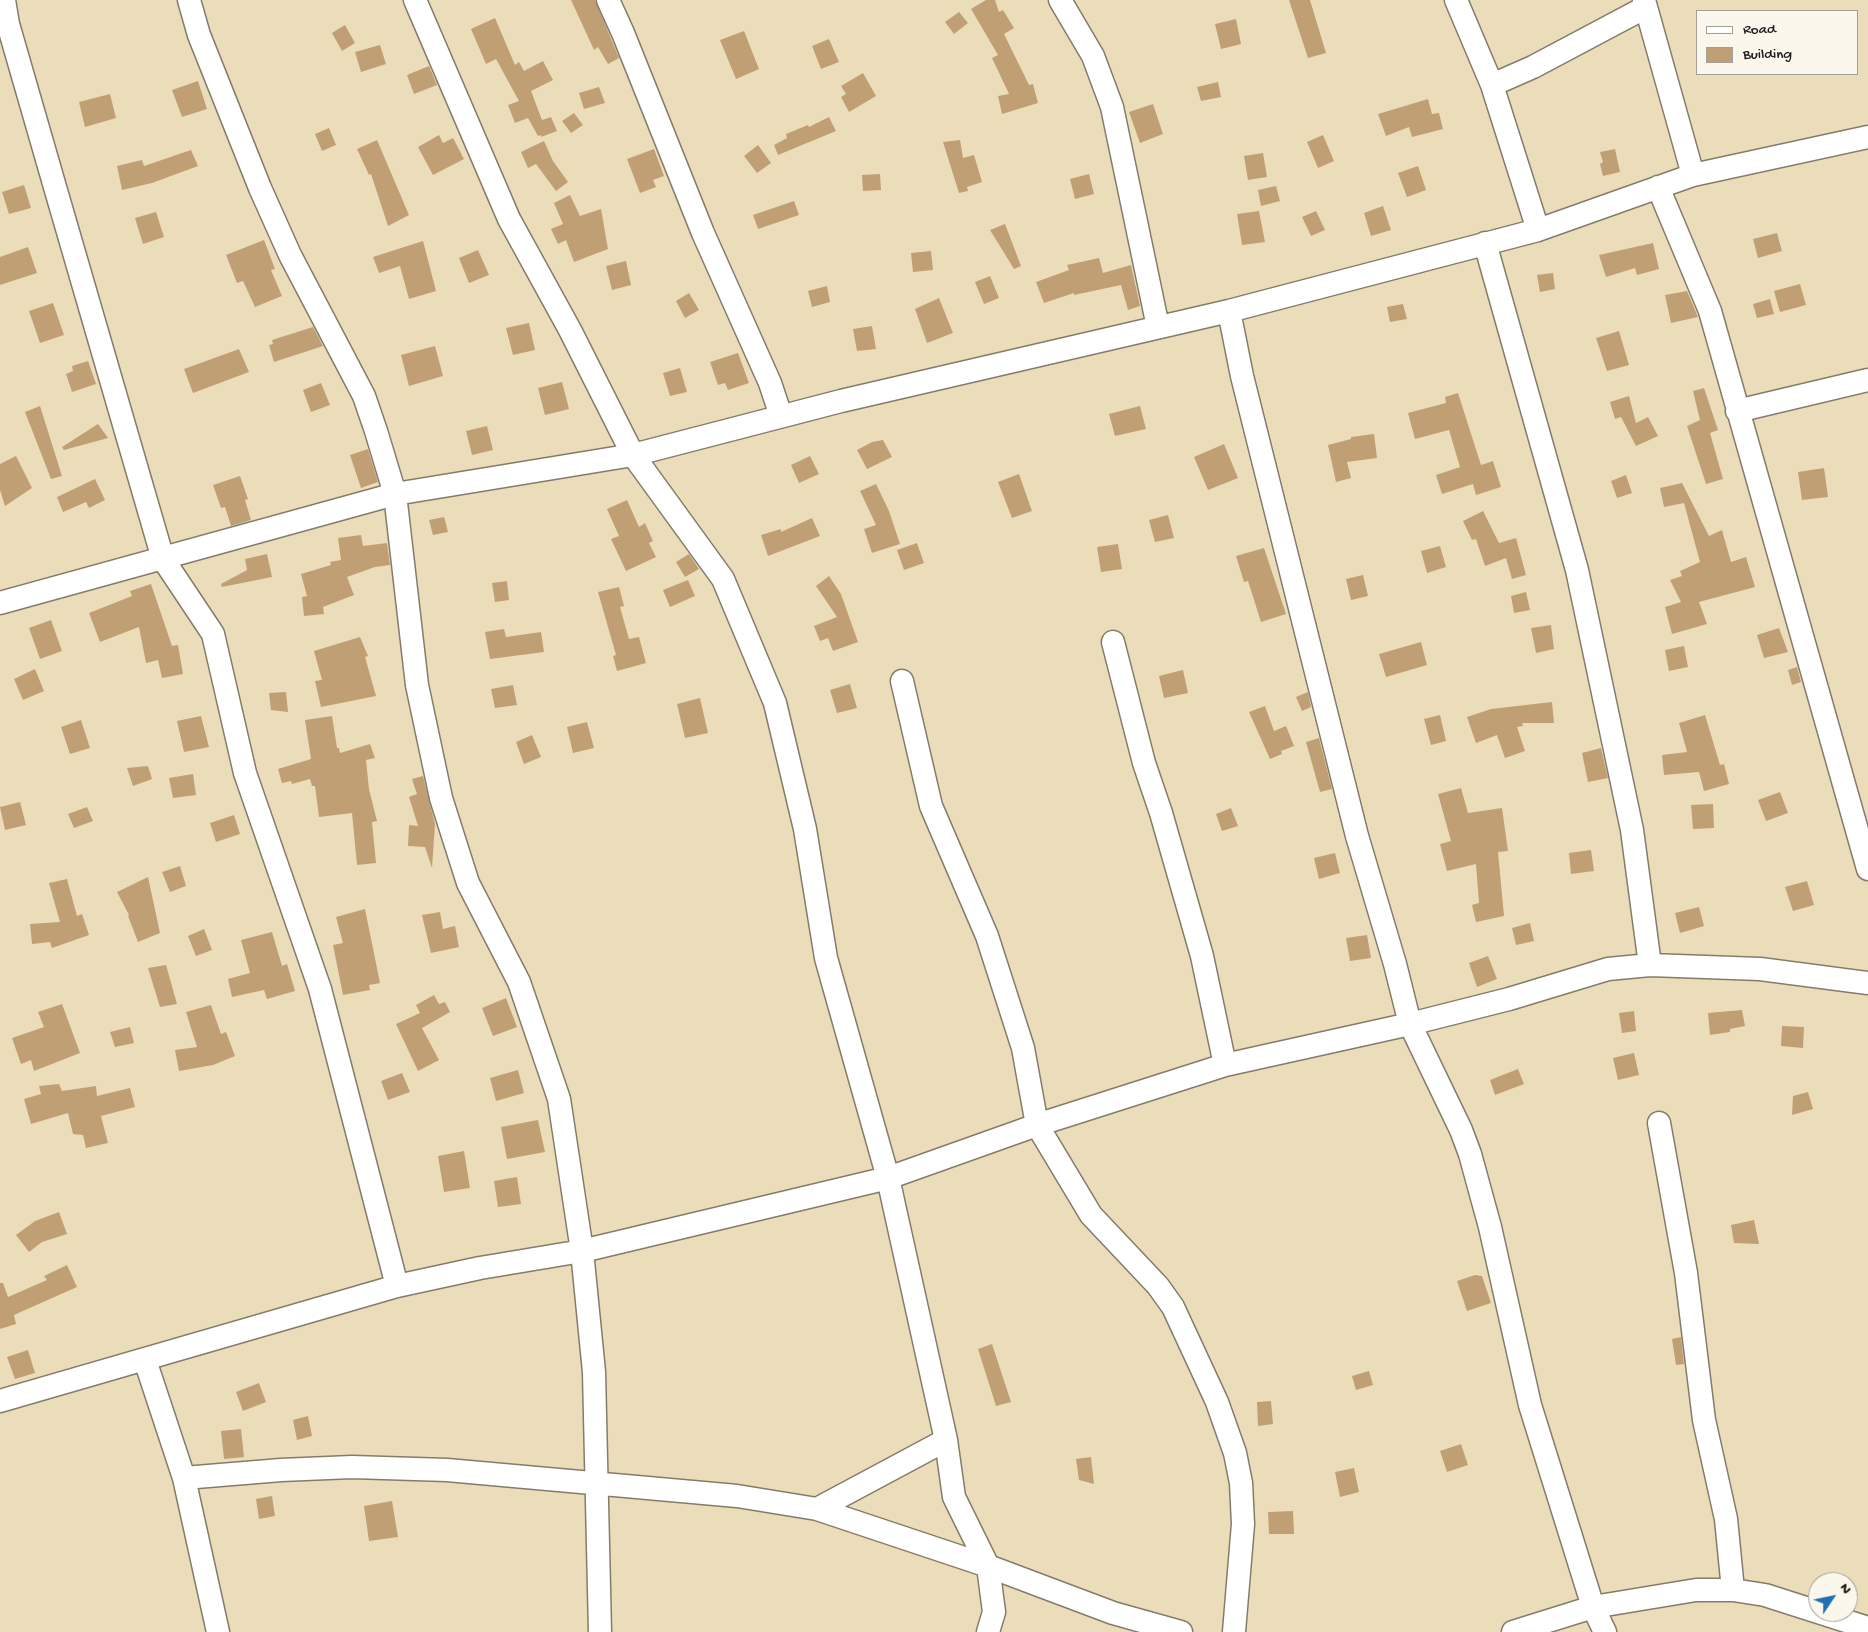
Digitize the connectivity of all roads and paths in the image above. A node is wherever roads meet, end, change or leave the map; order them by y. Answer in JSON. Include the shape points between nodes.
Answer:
{"nodes":[{"id":1,"x":4,"y":0,"type":"edge"},
{"id":2,"x":189,"y":0,"type":"edge"},
{"id":3,"x":415,"y":0,"type":"edge"},
{"id":4,"x":608,"y":0,"type":"edge"},
{"id":5,"x":1060,"y":0,"type":"edge"},
{"id":6,"x":1456,"y":0,"type":"edge"},
{"id":7,"x":1645,"y":4,"type":"edge"},
{"id":8,"x":1492,"y":86,"type":"junction"},
{"id":9,"x":1868,"y":136,"type":"edge"},
{"id":10,"x":1693,"y":175,"type":"junction"},
{"id":11,"x":1658,"y":187,"type":"junction"},
{"id":12,"x":1538,"y":230,"type":"junction"},
{"id":13,"x":1485,"y":243,"type":"junction"},
{"id":14,"x":1228,"y":311,"type":"junction"},
{"id":15,"x":1158,"y":327,"type":"junction"},
{"id":16,"x":1868,"y":380,"type":"edge"},
{"id":17,"x":1738,"y":411,"type":"junction"},
{"id":18,"x":781,"y":416,"type":"junction"},
{"id":19,"x":633,"y":455,"type":"junction"},
{"id":20,"x":394,"y":494,"type":"junction"},
{"id":21,"x":163,"y":559,"type":"junction"},
{"id":22,"x":0,"y":603,"type":"edge"},
{"id":23,"x":1113,"y":642,"type":"dead end"},
{"id":24,"x":902,"y":682,"type":"dead end"},
{"id":25,"x":1868,"y":869,"type":"edge"},
{"id":26,"x":1650,"y":965,"type":"junction"},
{"id":27,"x":1868,"y":983,"type":"edge"},
{"id":28,"x":1410,"y":1024,"type":"junction"},
{"id":29,"x":1225,"y":1065,"type":"junction"},
{"id":30,"x":1659,"y":1123,"type":"dead end"},
{"id":31,"x":1037,"y":1125,"type":"junction"},
{"id":32,"x":888,"y":1178,"type":"junction"},
{"id":33,"x":582,"y":1250,"type":"junction"},
{"id":34,"x":397,"y":1286,"type":"junction"},
{"id":35,"x":145,"y":1360,"type":"junction"},
{"id":36,"x":0,"y":1401,"type":"edge"},
{"id":37,"x":946,"y":1440,"type":"junction"},
{"id":38,"x":184,"y":1478,"type":"junction"},
{"id":39,"x":598,"y":1483,"type":"junction"},
{"id":40,"x":817,"y":1509,"type":"junction"},
{"id":41,"x":988,"y":1566,"type":"junction"},
{"id":42,"x":1733,"y":1590,"type":"junction"},
{"id":43,"x":1593,"y":1607,"type":"junction"},
{"id":44,"x":1868,"y":1628,"type":"edge"},
{"id":45,"x":218,"y":1632,"type":"edge"},
{"id":46,"x":600,"y":1632,"type":"edge"},
{"id":47,"x":988,"y":1632,"type":"edge"},
{"id":48,"x":1181,"y":1632,"type":"edge"},
{"id":49,"x":1234,"y":1632,"type":"edge"},
{"id":50,"x":1513,"y":1632,"type":"edge"},
{"id":51,"x":1606,"y":1632,"type":"edge"}],
"edges":[{"from":1,"to":21,"type":"street","via":[[8,24]]},
{"from":2,"to":20,"type":"street","via":[[199,35],[260,188],[290,255],[364,396]]},
{"from":3,"to":19,"type":"street","via":[[510,219]]},
{"from":4,"to":18,"type":"street","via":[[703,233],[770,383]]},
{"from":5,"to":15,"type":"street","via":[[1093,56],[1112,107]]},
{"from":6,"to":8,"type":"street"},
{"from":7,"to":8,"type":"street","via":[[1533,67]]},
{"from":7,"to":10,"type":"street"},
{"from":8,"to":12,"type":"street"},
{"from":9,"to":10,"type":"street"},
{"from":10,"to":11,"type":"street"},
{"from":11,"to":12,"type":"street"},
{"from":11,"to":17,"type":"street","via":[[1710,311]]},
{"from":12,"to":13,"type":"street"},
{"from":13,"to":14,"type":"street"},
{"from":13,"to":26,"type":"street","via":[[1577,570],[1632,830]]},
{"from":14,"to":15,"type":"street"},
{"from":14,"to":28,"type":"street","via":[[1357,836]]},
{"from":15,"to":18,"type":"street"},
{"from":16,"to":17,"type":"street"},
{"from":17,"to":25,"type":"street"},
{"from":18,"to":19,"type":"street"},
{"from":19,"to":20,"type":"street"},
{"from":19,"to":32,"type":"street","via":[[723,579],[775,703],[804,829],[826,958]]},
{"from":20,"to":21,"type":"street"},
{"from":20,"to":33,"type":"street","via":[[418,685],[441,798],[468,882],[519,982],[559,1099]]},
{"from":21,"to":22,"type":"street"},
{"from":21,"to":34,"type":"street","via":[[213,634],[245,773],[320,989]]},
{"from":23,"to":29,"type":"street","via":[[1144,763],[1162,813],[1202,956]]},
{"from":24,"to":31,"type":"street","via":[[931,806],[987,936],[1023,1048]]},
{"from":26,"to":27,"type":"street","via":[[1760,969]]},
{"from":26,"to":28,"type":"street","via":[[1608,970]]},
{"from":28,"to":29,"type":"street"},
{"from":28,"to":43,"type":"street","via":[[1470,1154],[1530,1405]]},
{"from":29,"to":31,"type":"street"},
{"from":30,"to":42,"type":"street","via":[[1686,1273],[1704,1420],[1726,1519]]},
{"from":31,"to":32,"type":"street"},
{"from":31,"to":49,"type":"street","via":[[1091,1215],[1158,1286],[1173,1307],[1217,1402],[1241,1483],[1243,1524]]},
{"from":32,"to":33,"type":"street"},
{"from":32,"to":37,"type":"street"},
{"from":33,"to":34,"type":"street"},
{"from":33,"to":39,"type":"street","via":[[594,1372]]},
{"from":34,"to":35,"type":"street"},
{"from":35,"to":36,"type":"street"},
{"from":35,"to":38,"type":"street"},
{"from":37,"to":40,"type":"street"},
{"from":37,"to":41,"type":"street","via":[[954,1497]]},
{"from":38,"to":39,"type":"street","via":[[352,1467],[447,1470]]},
{"from":38,"to":45,"type":"street"},
{"from":39,"to":40,"type":"street","via":[[737,1496]]},
{"from":39,"to":46,"type":"street"},
{"from":40,"to":41,"type":"street"},
{"from":41,"to":47,"type":"street","via":[[994,1612]]},
{"from":41,"to":48,"type":"street","via":[[1113,1613]]},
{"from":42,"to":43,"type":"street","via":[[1696,1590]]},
{"from":42,"to":44,"type":"street","via":[[1765,1595]]},
{"from":43,"to":50,"type":"street"},
{"from":43,"to":51,"type":"street"}]}
